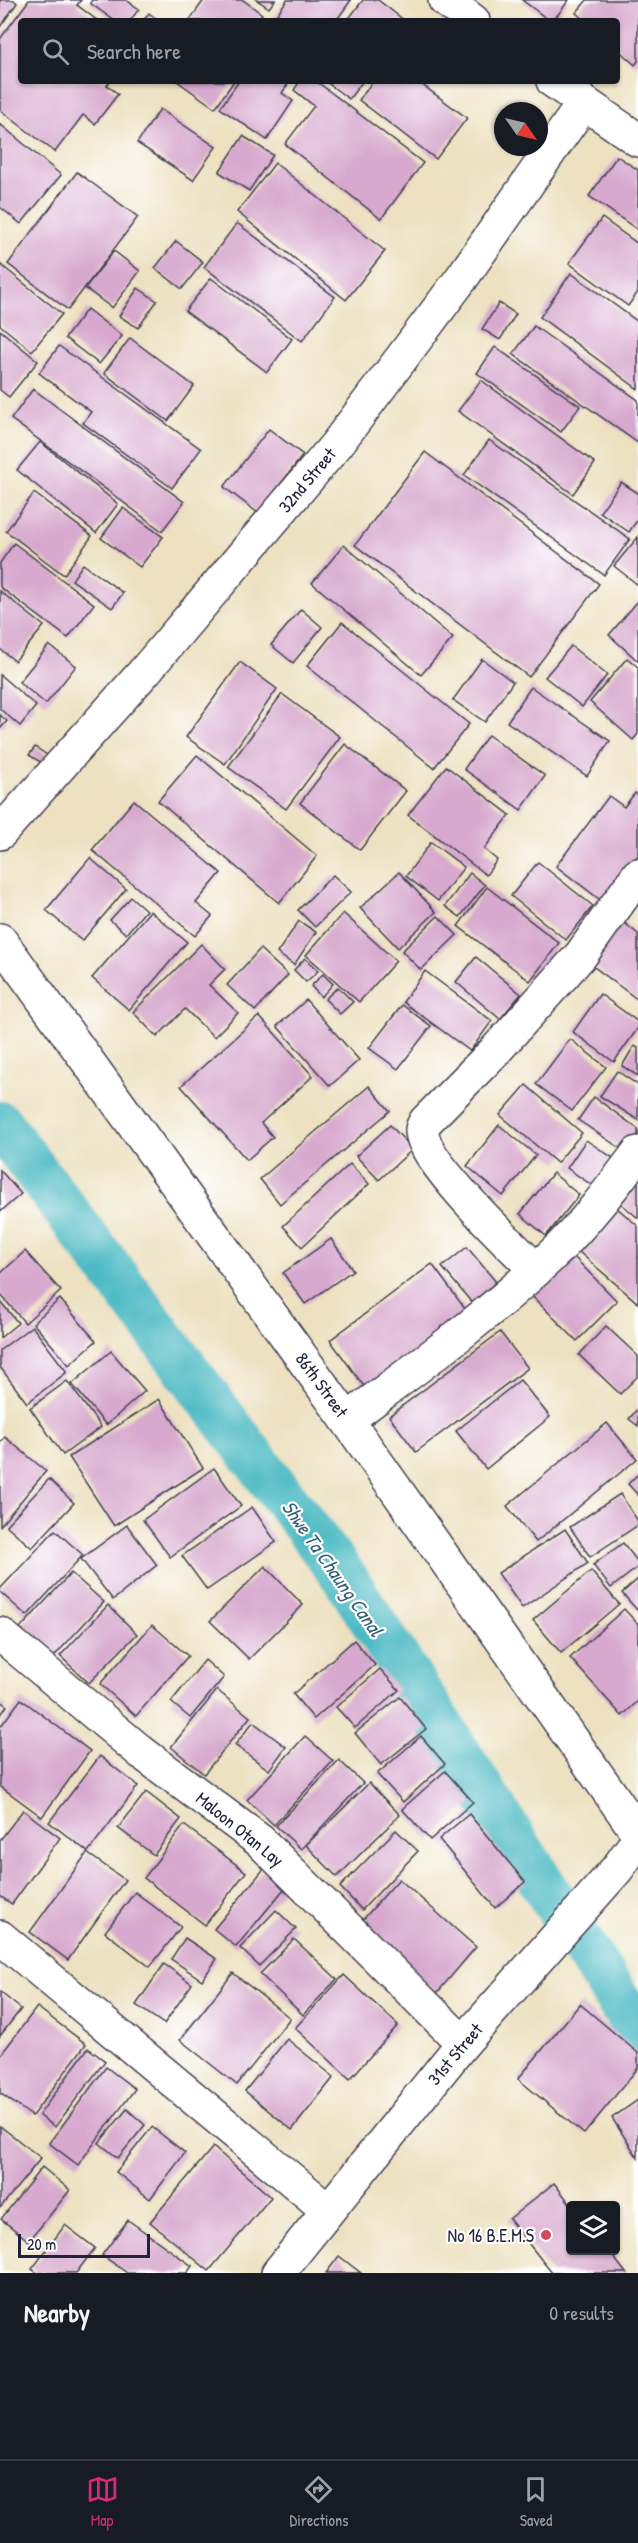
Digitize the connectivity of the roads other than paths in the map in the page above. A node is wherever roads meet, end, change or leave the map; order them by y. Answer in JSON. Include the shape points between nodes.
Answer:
{"nodes":[{"id":1,"x":445,"y":0,"type":"edge"},
{"id":2,"x":469,"y":18,"type":"edge"},
{"id":3,"x":557,"y":84,"type":"edge"},
{"id":4,"x":583,"y":104,"type":"junction"},
{"id":5,"x":638,"y":140,"type":"edge"},
{"id":6,"x":0,"y":833,"type":"edge"},
{"id":7,"x":638,"y":874,"type":"edge"},
{"id":8,"x":0,"y":940,"type":"edge"},
{"id":9,"x":638,"y":1153,"type":"edge"},
{"id":10,"x":536,"y":1270,"type":"junction"},
{"id":11,"x":347,"y":1420,"type":"junction"},
{"id":12,"x":0,"y":1634,"type":"edge"},
{"id":13,"x":638,"y":1833,"type":"edge"},
{"id":14,"x":638,"y":1840,"type":"edge"},
{"id":15,"x":0,"y":1937,"type":"edge"},
{"id":16,"x":463,"y":2043,"type":"junction"},
{"id":17,"x":328,"y":2210,"type":"junction"},
{"id":18,"x":278,"y":2273,"type":"edge"}],
"edges":[{"from":1,"to":2,"type":"street"},
{"from":3,"to":4,"type":"street"},
{"from":4,"to":5,"type":"street"},
{"from":4,"to":6,"type":"street","name":"32nd Street","via":[[337,444],[146,671]]},
{"from":7,"to":10,"type":"street","via":[[581,955],[425,1122],[422,1131],[426,1144],[452,1183]]},
{"from":8,"to":11,"type":"street","name":"86th Street"},
{"from":9,"to":10,"type":"street","via":[[601,1202]]},
{"from":10,"to":11,"type":"street","via":[[488,1313]]},
{"from":11,"to":13,"type":"street","name":"86th Street"},
{"from":12,"to":16,"type":"street","name":"Maloon Otan Lay","via":[[141,1752],[260,1841]]},
{"from":14,"to":16,"type":"street","name":"31st Street","via":[[617,1869]]},
{"from":15,"to":17,"type":"street"},
{"from":16,"to":17,"type":"street","name":"31st Street"},
{"from":17,"to":18,"type":"street","name":"31st Street"}]}
